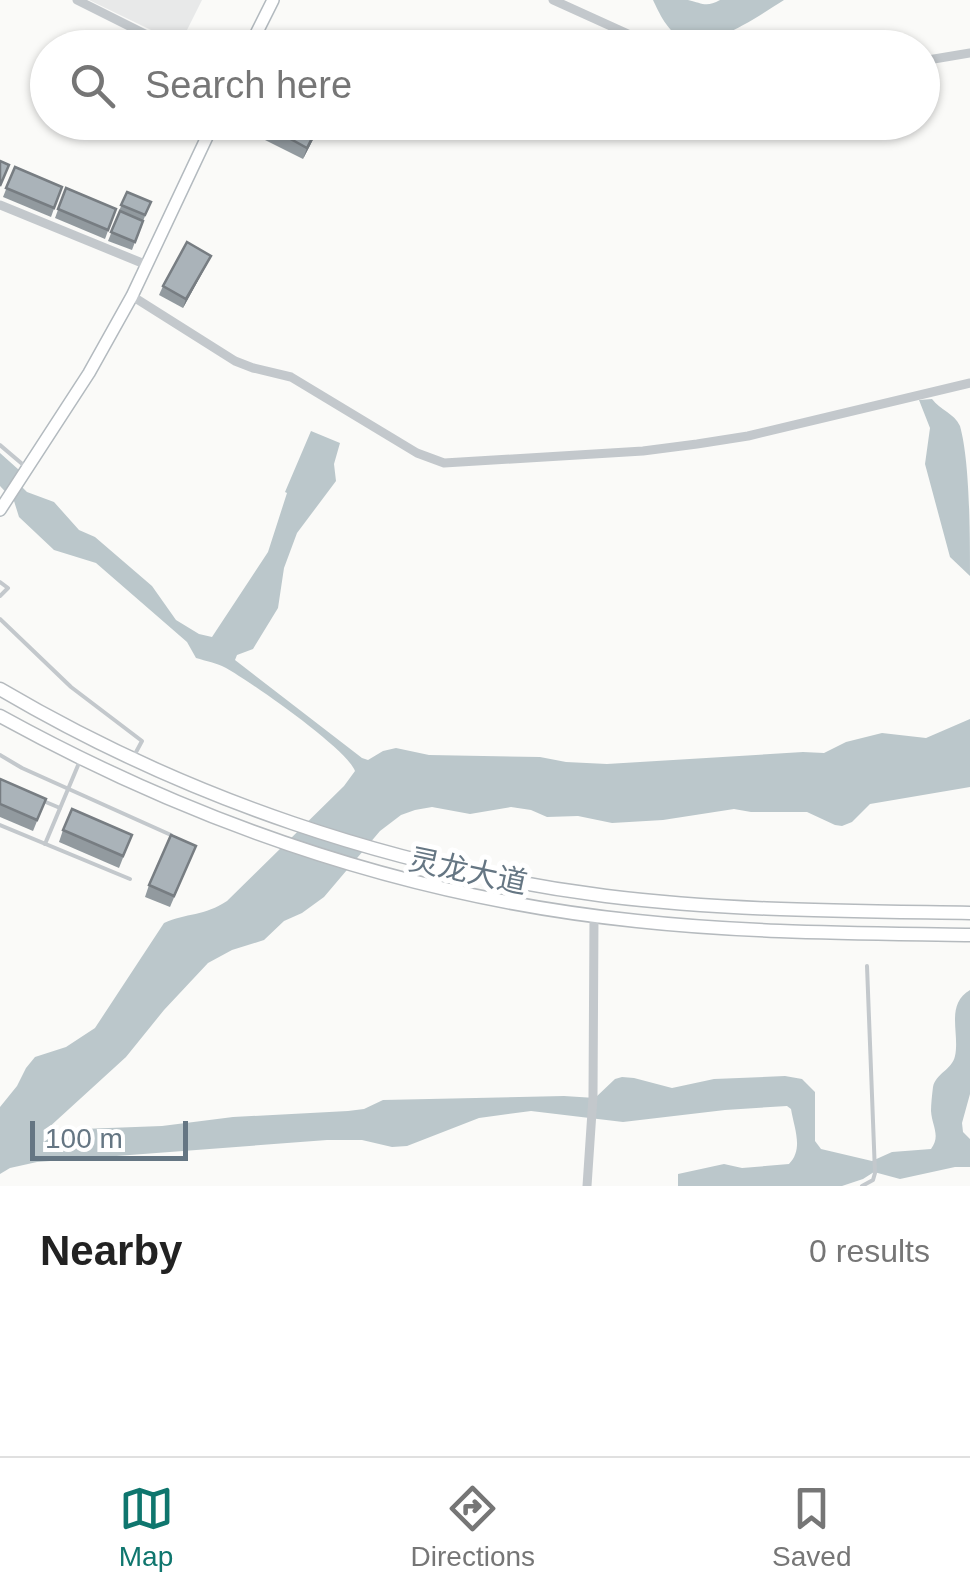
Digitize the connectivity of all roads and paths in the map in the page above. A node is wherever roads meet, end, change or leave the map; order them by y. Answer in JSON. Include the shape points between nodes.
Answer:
{"nodes":[{"id":1,"x":77,"y":0,"type":"edge"},
{"id":2,"x":273,"y":0,"type":"edge"},
{"id":3,"x":553,"y":0,"type":"edge"},
{"id":4,"x":138,"y":30,"type":"edge"},
{"id":5,"x":258,"y":30,"type":"edge"},
{"id":6,"x":619,"y":30,"type":"edge"},
{"id":7,"x":970,"y":52,"type":"edge"},
{"id":8,"x":940,"y":58,"type":"edge"},
{"id":9,"x":206,"y":140,"type":"edge"},
{"id":10,"x":0,"y":205,"type":"edge"},
{"id":11,"x":147,"y":265,"type":"junction"},
{"id":12,"x":132,"y":296,"type":"junction"},
{"id":13,"x":970,"y":383,"type":"edge"},
{"id":14,"x":0,"y":445,"type":"edge"},
{"id":15,"x":27,"y":469,"type":"junction"},
{"id":16,"x":0,"y":510,"type":"edge"},
{"id":17,"x":0,"y":582,"type":"edge"},
{"id":18,"x":0,"y":596,"type":"edge"},
{"id":19,"x":0,"y":619,"type":"edge"},
{"id":20,"x":0,"y":690,"type":"edge"},
{"id":21,"x":0,"y":716,"type":"edge"},
{"id":22,"x":0,"y":756,"type":"edge"},
{"id":23,"x":81,"y":758,"type":"junction"},
{"id":24,"x":134,"y":758,"type":"junction"},
{"id":25,"x":68,"y":789,"type":"junction"},
{"id":26,"x":30,"y":795,"type":"edge"},
{"id":27,"x":60,"y":808,"type":"junction"},
{"id":28,"x":0,"y":824,"type":"edge"},
{"id":29,"x":170,"y":835,"type":"edge"},
{"id":30,"x":45,"y":844,"type":"junction"},
{"id":31,"x":130,"y":879,"type":"dead end"},
{"id":32,"x":970,"y":914,"type":"edge"},
{"id":33,"x":594,"y":916,"type":"junction"},
{"id":34,"x":970,"y":935,"type":"edge"},
{"id":35,"x":866,"y":966,"type":"dead end"},
{"id":36,"x":587,"y":1186,"type":"edge"},
{"id":37,"x":862,"y":1186,"type":"edge"}],
"edges":[{"from":1,"to":4,"type":"street"},
{"from":2,"to":5,"type":"main road"},
{"from":3,"to":6,"type":"street"},
{"from":7,"to":8,"type":"street"},
{"from":9,"to":11,"type":"main road"},
{"from":10,"to":11,"type":"street"},
{"from":11,"to":12,"type":"main road"},
{"from":12,"to":13,"type":"street","via":[[234,362],[291,376],[417,454],[444,463],[714,442]]},
{"from":12,"to":15,"type":"main road"},
{"from":14,"to":15,"type":"lane"},
{"from":15,"to":16,"type":"main road"},
{"from":17,"to":18,"type":"lane","via":[[8,588]]},
{"from":19,"to":24,"type":"lane","via":[[71,687],[142,740]]},
{"from":20,"to":24,"type":"main road","name":"灵龙大道"},
{"from":21,"to":23,"type":"main road","name":"灵龙大道"},
{"from":22,"to":25,"type":"lane"},
{"from":23,"to":25,"type":"lane"},
{"from":23,"to":33,"type":"main road","name":"灵龙大道","via":[[175,802],[366,869],[488,900]]},
{"from":24,"to":32,"type":"main road","name":"灵龙大道","via":[[290,822],[492,878],[743,908]]},
{"from":25,"to":27,"type":"lane"},
{"from":25,"to":29,"type":"lane"},
{"from":26,"to":27,"type":"lane"},
{"from":27,"to":30,"type":"lane"},
{"from":28,"to":30,"type":"lane"},
{"from":30,"to":31,"type":"lane"},
{"from":33,"to":34,"type":"main road","name":"灵龙大道","via":[[742,929]]},
{"from":33,"to":36,"type":"street"},
{"from":35,"to":37,"type":"lane","via":[[875,1174]]}]}
